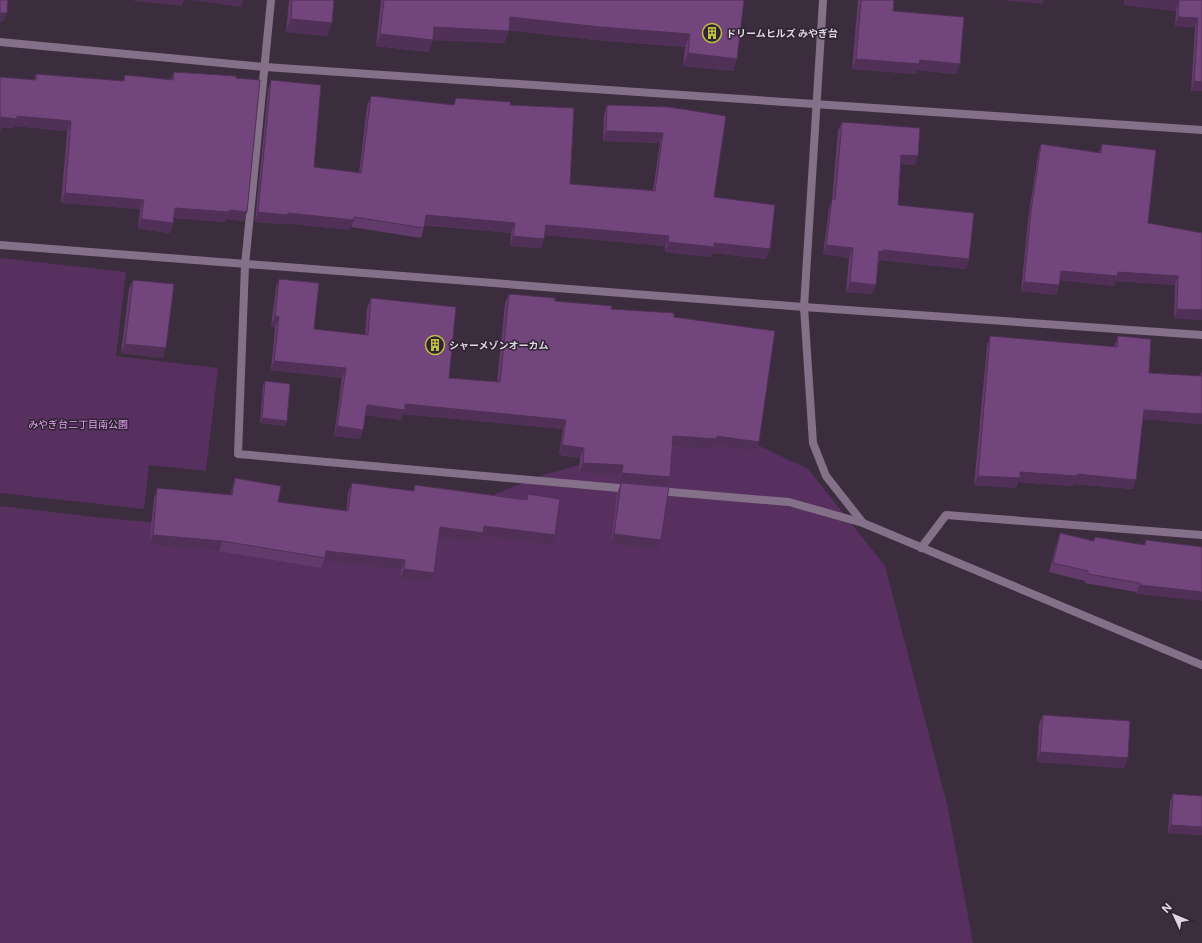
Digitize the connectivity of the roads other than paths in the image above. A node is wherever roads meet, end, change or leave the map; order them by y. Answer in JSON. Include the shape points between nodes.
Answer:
{"nodes":[{"id":1,"x":271,"y":0,"type":"edge"},
{"id":2,"x":823,"y":0,"type":"edge"},
{"id":3,"x":0,"y":42,"type":"edge"},
{"id":4,"x":265,"y":67,"type":"junction"},
{"id":5,"x":815,"y":105,"type":"junction"},
{"id":6,"x":1202,"y":130,"type":"edge"},
{"id":7,"x":0,"y":245,"type":"edge"},
{"id":8,"x":245,"y":265,"type":"junction"},
{"id":9,"x":804,"y":307,"type":"junction"},
{"id":10,"x":1202,"y":335,"type":"edge"},
{"id":11,"x":863,"y":523,"type":"junction"},
{"id":12,"x":1202,"y":534,"type":"edge"},
{"id":13,"x":921,"y":548,"type":"junction"},
{"id":14,"x":1202,"y":665,"type":"edge"}],
"edges":[{"from":1,"to":4,"type":"street"},
{"from":2,"to":5,"type":"street"},
{"from":3,"to":4,"type":"street"},
{"from":4,"to":5,"type":"street"},
{"from":4,"to":8,"type":"street"},
{"from":5,"to":6,"type":"street"},
{"from":5,"to":9,"type":"street"},
{"from":7,"to":8,"type":"street"},
{"from":8,"to":9,"type":"street"},
{"from":8,"to":11,"type":"street","via":[[238,454],[789,502]]},
{"from":9,"to":10,"type":"street"},
{"from":9,"to":11,"type":"street","via":[[813,443],[826,476]]},
{"from":11,"to":13,"type":"street"},
{"from":12,"to":13,"type":"street","via":[[946,515]]},
{"from":13,"to":14,"type":"street"}]}
